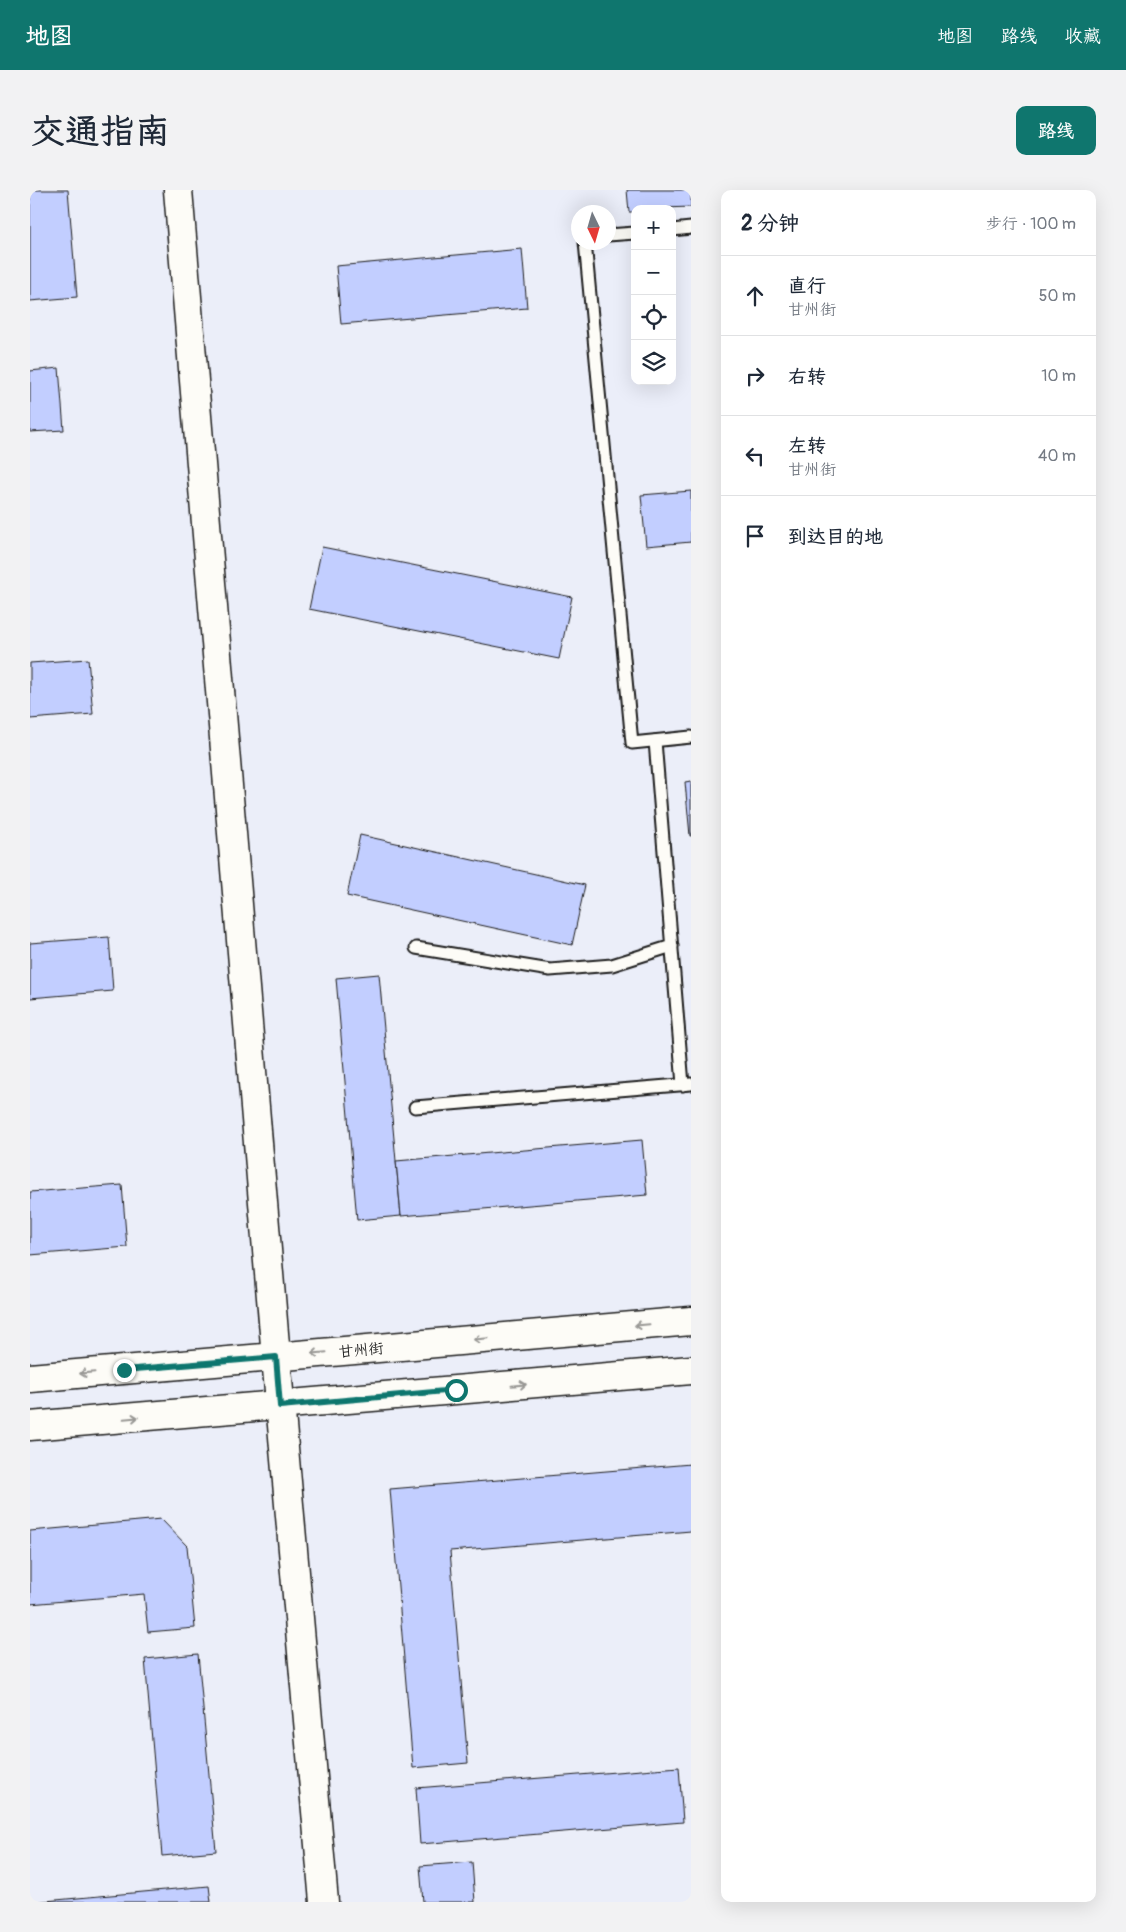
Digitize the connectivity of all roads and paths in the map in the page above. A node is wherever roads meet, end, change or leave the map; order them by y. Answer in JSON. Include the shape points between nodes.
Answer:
{"nodes":[{"id":1,"x":178,"y":190,"type":"edge"},
{"id":2,"x":691,"y":228,"type":"edge"},
{"id":3,"x":676,"y":230,"type":"edge"},
{"id":4,"x":631,"y":233,"type":"edge"},
{"id":5,"x":616,"y":234,"type":"edge"},
{"id":6,"x":586,"y":250,"type":"edge"},
{"id":7,"x":691,"y":737,"type":"edge"},
{"id":8,"x":655,"y":741,"type":"junction"},
{"id":9,"x":672,"y":946,"type":"junction"},
{"id":10,"x":416,"y":948,"type":"dead end"},
{"id":11,"x":687,"y":1084,"type":"edge"},
{"id":12,"x":415,"y":1107,"type":"dead end"},
{"id":13,"x":691,"y":1321,"type":"edge"},
{"id":14,"x":276,"y":1357,"type":"junction"},
{"id":15,"x":691,"y":1370,"type":"edge"},
{"id":16,"x":30,"y":1378,"type":"edge"},
{"id":17,"x":280,"y":1406,"type":"junction"},
{"id":18,"x":30,"y":1426,"type":"edge"},
{"id":19,"x":324,"y":1902,"type":"edge"}],
"edges":[{"from":1,"to":14,"type":"street"},
{"from":2,"to":3,"type":"lane"},
{"from":4,"to":5,"type":"lane"},
{"from":6,"to":8,"type":"lane","via":[[632,743]]},
{"from":7,"to":8,"type":"lane"},
{"from":8,"to":9,"type":"lane"},
{"from":9,"to":10,"type":"lane","via":[[612,965],[550,970]]},
{"from":9,"to":11,"type":"lane"},
{"from":11,"to":12,"type":"lane"},
{"from":13,"to":14,"type":"street","name":"甘州街","one_way":true},
{"from":14,"to":16,"type":"street","name":"甘州街","one_way":true},
{"from":14,"to":17,"type":"street"},
{"from":17,"to":15,"type":"street","one_way":true},
{"from":18,"to":17,"type":"street","one_way":true},
{"from":17,"to":19,"type":"street"}]}
